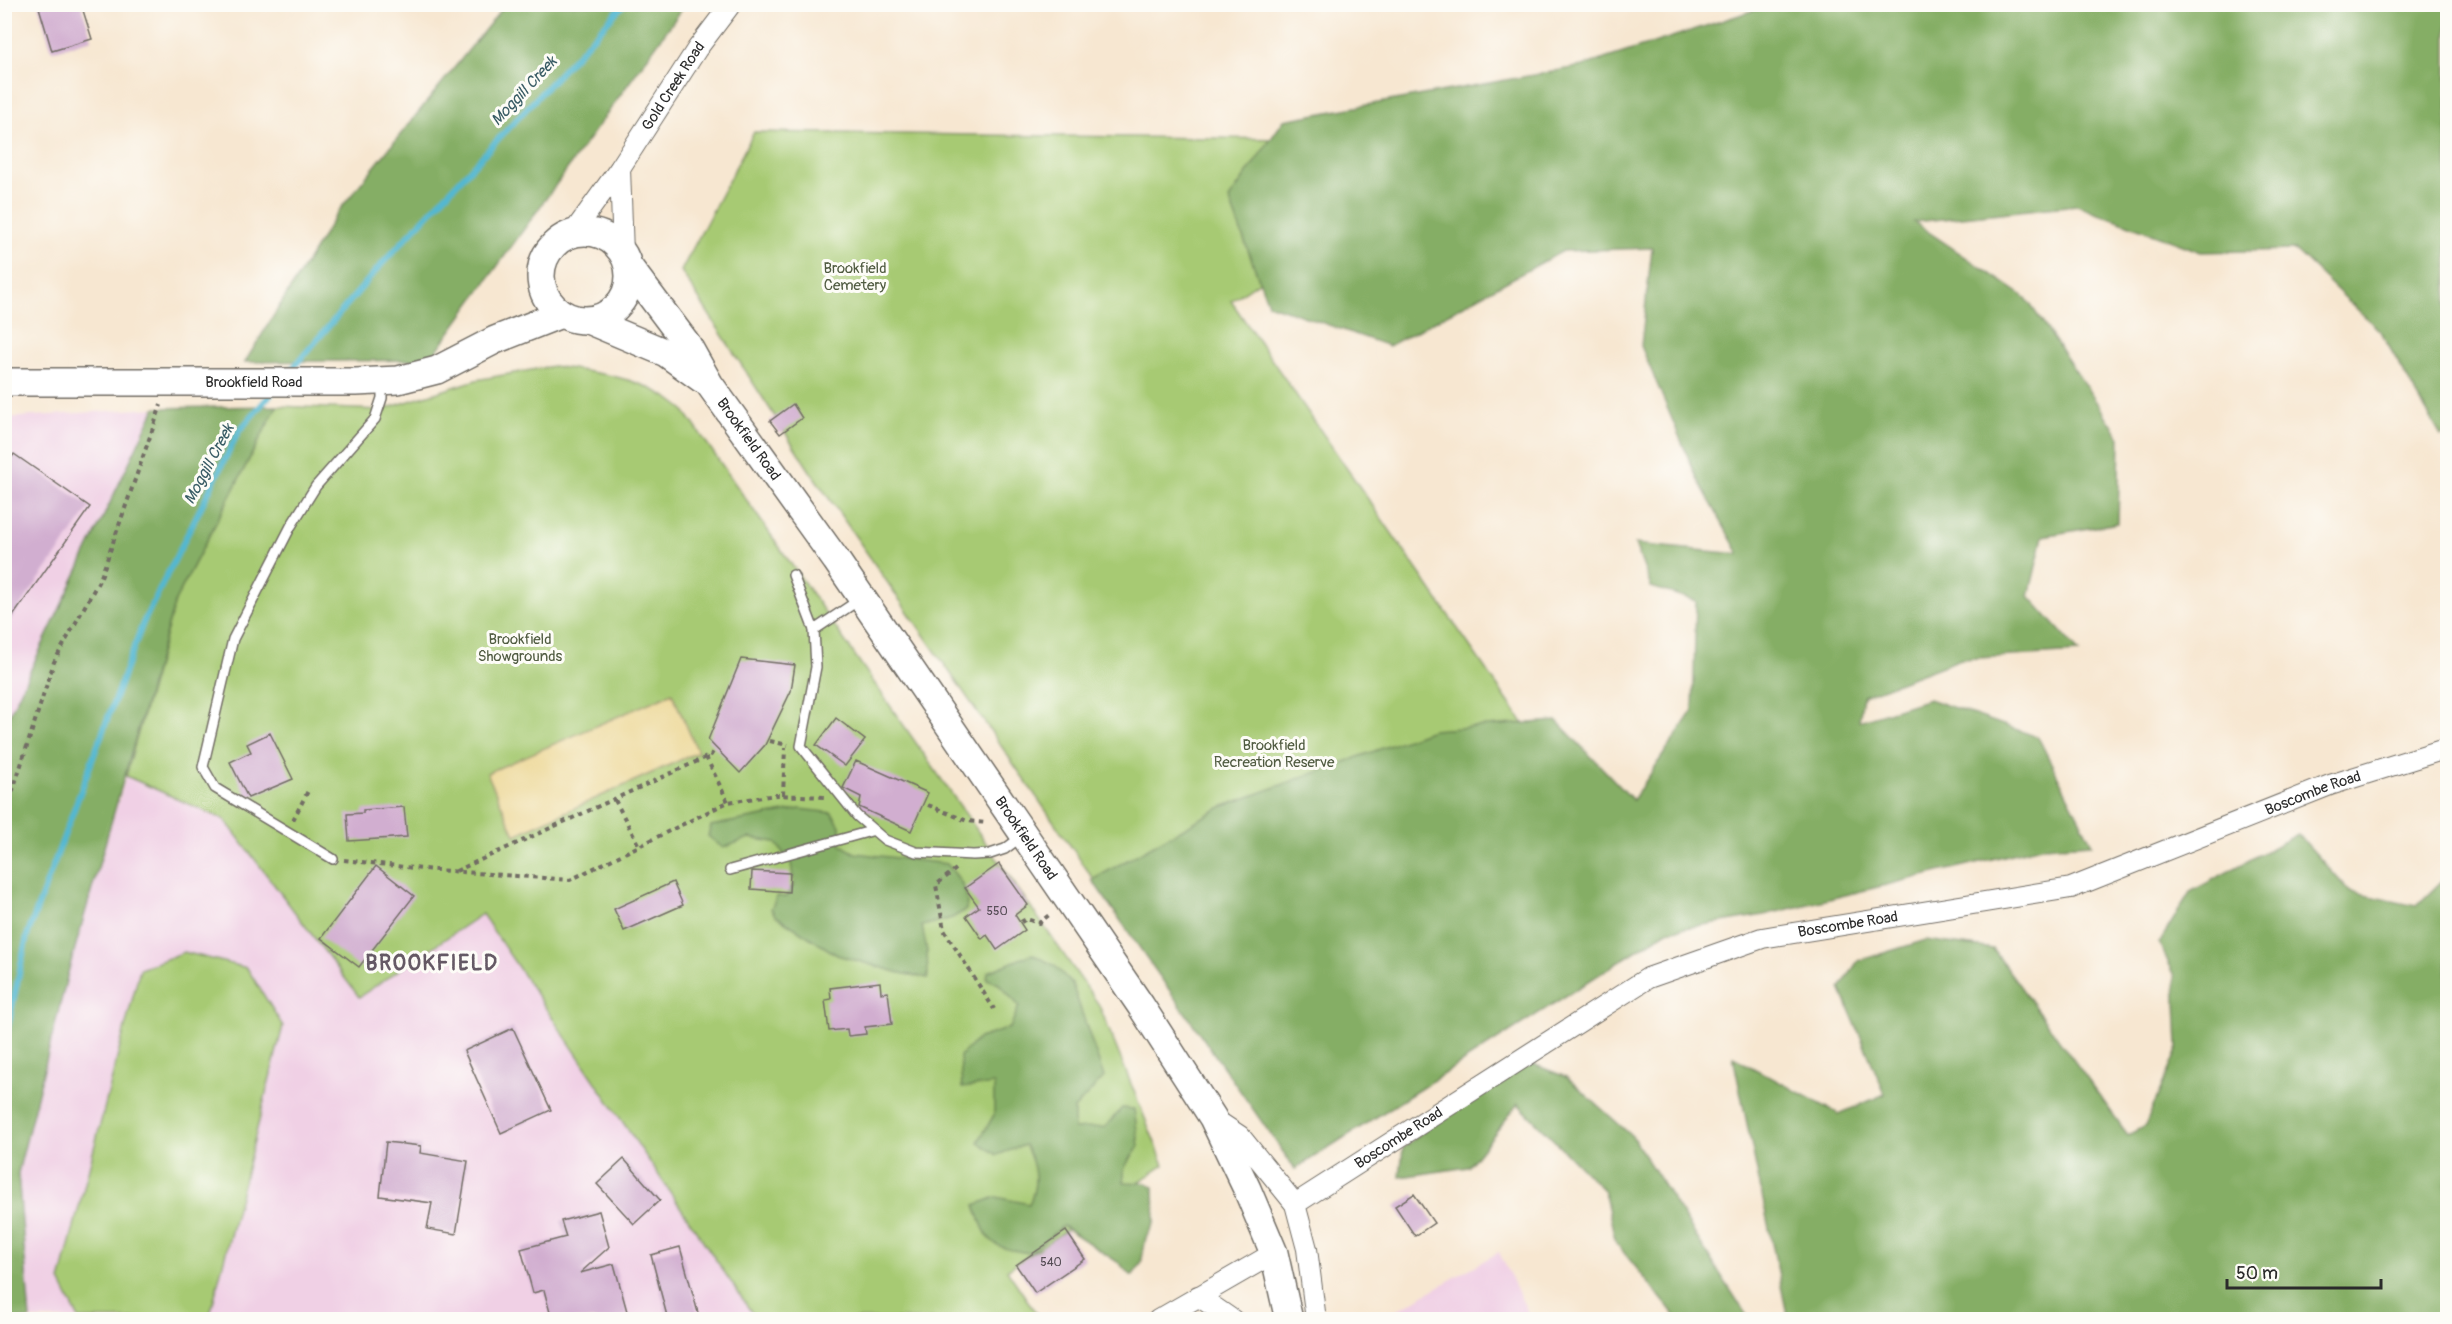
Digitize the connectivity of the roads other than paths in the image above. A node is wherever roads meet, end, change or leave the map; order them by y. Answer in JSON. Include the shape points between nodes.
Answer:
{"nodes":[{"id":1,"x":731,"y":4,"type":"edge"},
{"id":2,"x":620,"y":168,"type":"junction"},
{"id":3,"x":573,"y":233,"type":"junction"},
{"id":4,"x":626,"y":261,"type":"junction"},
{"id":5,"x":543,"y":291,"type":"junction"},
{"id":6,"x":561,"y":314,"type":"junction"},
{"id":7,"x":590,"y":321,"type":"junction"},
{"id":8,"x":495,"y":340,"type":"junction"},
{"id":9,"x":369,"y":381,"type":"junction"},
{"id":10,"x":4,"y":382,"type":"edge"},
{"id":11,"x":710,"y":385,"type":"junction"},
{"id":12,"x":793,"y":575,"type":"dead end"},
{"id":13,"x":861,"y":598,"type":"junction"},
{"id":14,"x":814,"y":630,"type":"junction"},
{"id":15,"x":2448,"y":748,"type":"edge"},
{"id":16,"x":871,"y":831,"type":"junction"},
{"id":17,"x":1023,"y":836,"type":"junction"},
{"id":18,"x":333,"y":859,"type":"road end"},
{"id":19,"x":730,"y":870,"type":"dead end"},
{"id":20,"x":1213,"y":1119,"type":"junction"},
{"id":21,"x":1295,"y":1204,"type":"junction"},
{"id":22,"x":1274,"y":1253,"type":"junction"},
{"id":23,"x":1198,"y":1296,"type":"junction"},
{"id":24,"x":1158,"y":1320,"type":"edge"},
{"id":25,"x":1233,"y":1320,"type":"edge"},
{"id":26,"x":1289,"y":1320,"type":"edge"},
{"id":27,"x":1316,"y":1320,"type":"edge"}],
"edges":[{"from":1,"to":2,"type":"street","name":"Gold Creek Road"},
{"from":2,"to":3,"type":"street","name":"Gold Creek Road"},
{"from":2,"to":4,"type":"street"},
{"from":3,"to":4,"type":"main road","via":[[602,235],[614,242]]},
{"from":3,"to":5,"type":"main road","via":[[549,249],[541,269]]},
{"from":4,"to":7,"type":"main road","via":[[629,282],[625,296],[616,308]]},
{"from":4,"to":11,"type":"main road","name":"Brookfield Road","via":[[687,344]]},
{"from":5,"to":6,"type":"main road"},
{"from":5,"to":8,"type":"main road","name":"Brookfield Road"},
{"from":6,"to":7,"type":"main road"},
{"from":6,"to":8,"type":"main road","name":"Brookfield Road"},
{"from":7,"to":11,"type":"main road","name":"Brookfield Road","via":[[666,353]]},
{"from":8,"to":9,"type":"main road","name":"Brookfield Road","via":[[437,370],[398,380]]},
{"from":9,"to":10,"type":"main road","name":"Brookfield Road"},
{"from":9,"to":18,"type":"lane","via":[[382,398],[375,419],[316,486],[291,525],[233,639],[203,767],[214,788]]},
{"from":11,"to":13,"type":"main road","name":"Brookfield Road"},
{"from":12,"to":14,"type":"lane"},
{"from":13,"to":14,"type":"lane"},
{"from":13,"to":17,"type":"main road","name":"Brookfield Road"},
{"from":14,"to":16,"type":"lane","via":[[816,667],[801,746]]},
{"from":15,"to":21,"type":"street","name":"Boscombe Road","via":[[2330,785],[2071,888],[1762,938],[1648,978]]},
{"from":16,"to":17,"type":"lane","via":[[915,852],[973,855],[1005,849]]},
{"from":16,"to":19,"type":"lane"},
{"from":17,"to":20,"type":"main road","name":"Brookfield Road","via":[[1141,1006]]},
{"from":20,"to":21,"type":"street","via":[[1240,1136]]},
{"from":20,"to":22,"type":"main road","name":"Brookfield Road"},
{"from":21,"to":27,"type":"street","via":[[1307,1249]]},
{"from":22,"to":23,"type":"street"},
{"from":22,"to":26,"type":"main road","name":"Brookfield Road"},
{"from":23,"to":24,"type":"street"},
{"from":23,"to":25,"type":"street"}]}
